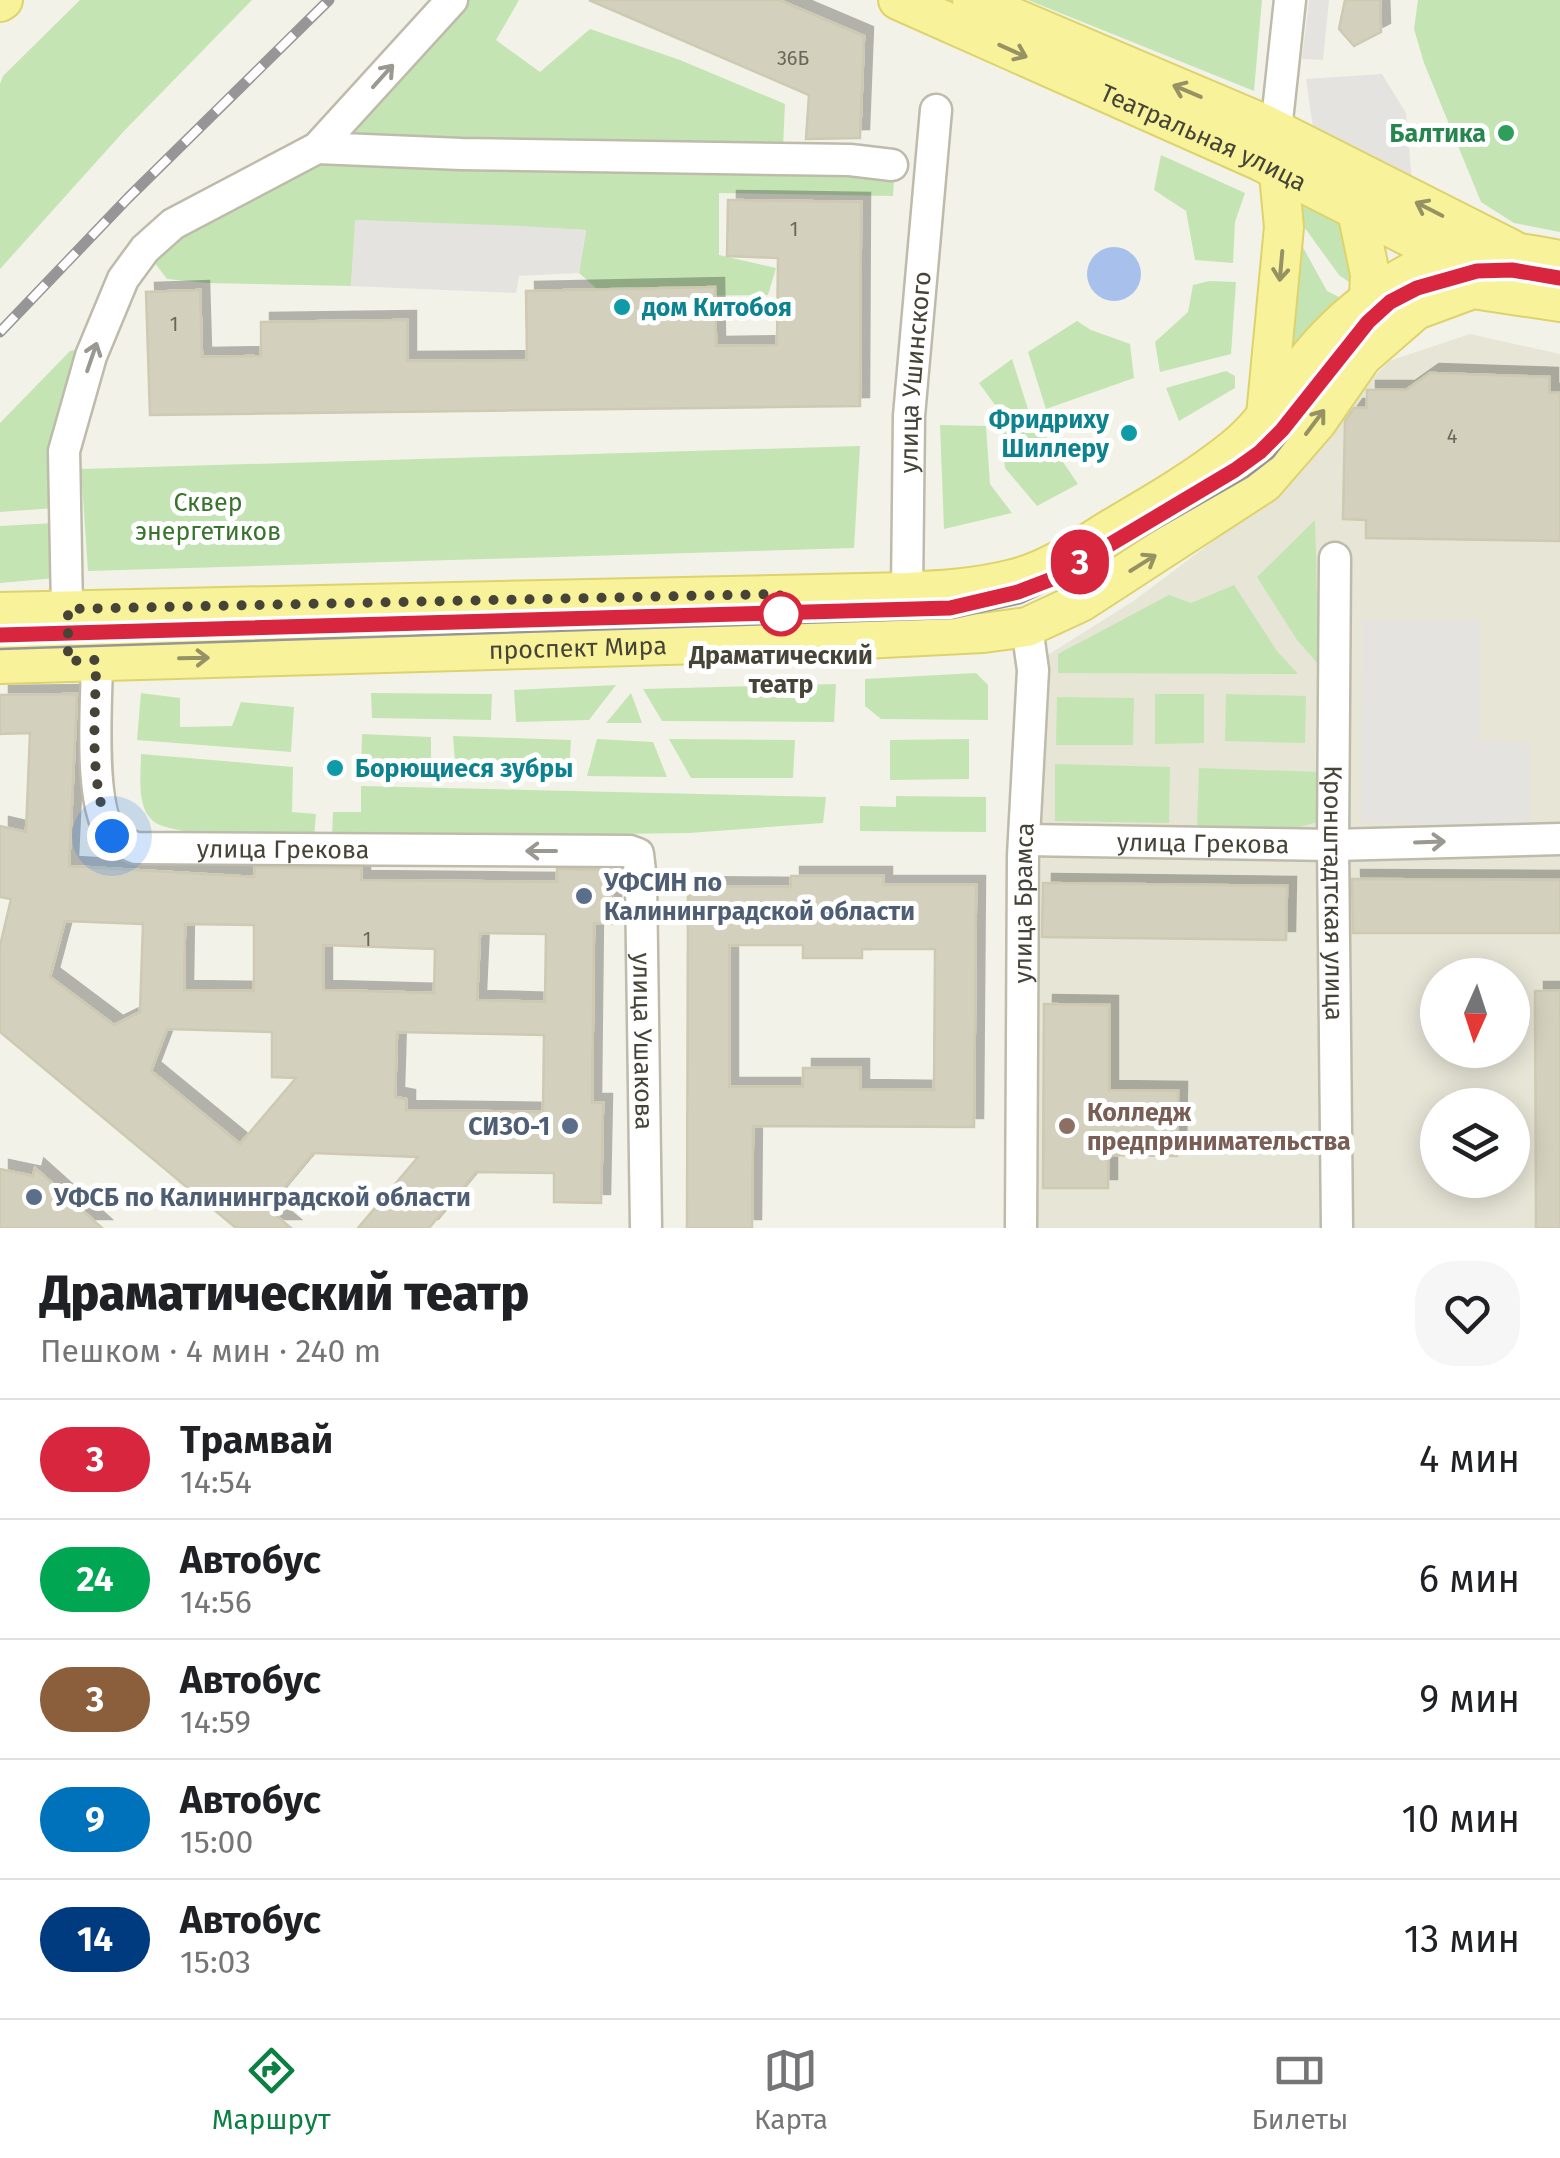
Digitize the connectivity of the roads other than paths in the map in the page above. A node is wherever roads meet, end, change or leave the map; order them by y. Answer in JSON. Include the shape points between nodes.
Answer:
{"nodes":[{"id":1,"x":452,"y":0,"type":"edge"},
{"id":2,"x":972,"y":0,"type":"edge"},
{"id":3,"x":1290,"y":0,"type":"edge"},
{"id":4,"x":917,"y":4,"type":"edge"},
{"id":5,"x":936,"y":110,"type":"dead end"},
{"id":6,"x":1276,"y":130,"type":"junction"},
{"id":7,"x":317,"y":148,"type":"junction"},
{"id":8,"x":892,"y":165,"type":"dead end"},
{"id":9,"x":1346,"y":166,"type":"junction"},
{"id":10,"x":1278,"y":169,"type":"junction"},
{"id":11,"x":1358,"y":212,"type":"junction"},
{"id":12,"x":1513,"y":250,"type":"junction"},
{"id":13,"x":1446,"y":257,"type":"junction"},
{"id":14,"x":1560,"y":260,"type":"edge"},
{"id":15,"x":1500,"y":292,"type":"junction"},
{"id":16,"x":1371,"y":298,"type":"junction"},
{"id":17,"x":1560,"y":302,"type":"edge"},
{"id":18,"x":1362,"y":357,"type":"junction"},
{"id":19,"x":1266,"y":419,"type":"junction"},
{"id":20,"x":1334,"y":558,"type":"dead end"},
{"id":21,"x":907,"y":574,"type":"junction"},
{"id":22,"x":1016,"y":579,"type":"junction"},
{"id":23,"x":68,"y":609,"type":"junction"},
{"id":24,"x":0,"y":612,"type":"edge"},
{"id":25,"x":1027,"y":627,"type":"junction"},
{"id":26,"x":908,"y":637,"type":"junction"},
{"id":27,"x":82,"y":661,"type":"junction"},
{"id":28,"x":0,"y":664,"type":"edge"},
{"id":29,"x":1560,"y":838,"type":"edge"},
{"id":30,"x":1024,"y":840,"type":"junction"},
{"id":31,"x":1333,"y":845,"type":"junction"},
{"id":32,"x":638,"y":854,"type":"joint"},
{"id":33,"x":646,"y":1228,"type":"edge"},
{"id":34,"x":1022,"y":1228,"type":"edge"},
{"id":35,"x":1337,"y":1228,"type":"edge"}],
"edges":[{"from":7,"to":1,"type":"street","one_way":true},
{"from":6,"to":2,"type":"main road","name":"Театральная улица","one_way":true},
{"from":3,"to":6,"type":"street"},
{"from":4,"to":10,"type":"main road","name":"Театральная улица","one_way":true},
{"from":5,"to":21,"type":"street","name":"улица Ушинского","via":[[908,416]]},
{"from":6,"to":9,"type":"main road","name":"Театральная улица"},
{"from":6,"to":10,"type":"main road"},
{"from":7,"to":8,"type":"street"},
{"from":23,"to":7,"type":"street","one_way":true,"via":[[64,451],[122,280],[174,224]]},
{"from":9,"to":11,"type":"main road"},
{"from":12,"to":9,"type":"main road","name":"Театральная улица","one_way":true},
{"from":10,"to":11,"type":"main road","name":"Театральная улица"},
{"from":10,"to":19,"type":"main road","one_way":true,"via":[[1284,227]]},
{"from":11,"to":13,"type":"main road","name":"Театральная улица"},
{"from":11,"to":16,"type":"main road"},
{"from":12,"to":13,"type":"main road","name":"проспект Мира"},
{"from":12,"to":14,"type":"main road","name":"проспект Мира"},
{"from":13,"to":15,"type":"main road","name":"Театральная улица","via":[[1473,268]]},
{"from":13,"to":16,"type":"main road","name":"проспект Мира"},
{"from":15,"to":17,"type":"main road","name":"проспект Мира"},
{"from":15,"to":18,"type":"main road","name":"проспект Мира","via":[[1473,289],[1416,310]]},
{"from":16,"to":18,"type":"main road"},
{"from":16,"to":19,"type":"main road","name":"проспект Мира","via":[[1313,353]]},
{"from":25,"to":18,"type":"main road","name":"проспект Мира","one_way":true,"via":[[1081,602],[1264,483]]},
{"from":19,"to":22,"type":"main road","name":"проспект Мира","via":[[1158,502],[1059,562]]},
{"from":20,"to":31,"type":"street","name":"Кронштадтская улица"},
{"from":21,"to":22,"type":"main road","name":"проспект Мира","via":[[960,589]]},
{"from":21,"to":23,"type":"main road","name":"проспект Мира"},
{"from":21,"to":26,"type":"main road","name":"улица Ушинского"},
{"from":22,"to":25,"type":"main road","name":"улица Брамса"},
{"from":23,"to":24,"type":"main road","name":"проспект Мира"},
{"from":23,"to":27,"type":"main road"},
{"from":25,"to":26,"type":"main road","name":"проспект Мира"},
{"from":25,"to":30,"type":"street","name":"улица Брамса","via":[[1033,670]]},
{"from":27,"to":26,"type":"main road","name":"проспект Мира","one_way":true},
{"from":27,"to":28,"type":"main road","name":"проспект Мира"},
{"from":32,"to":27,"type":"street","name":"улица Грекова","one_way":true,"via":[[136,848],[112,836],[102,813]]},
{"from":31,"to":29,"type":"street","name":"улица Грекова","one_way":true},
{"from":30,"to":31,"type":"street","name":"улица Грекова"},
{"from":30,"to":34,"type":"street","name":"улица Брамса"},
{"from":31,"to":35,"type":"street","name":"Кронштадтская улица"},
{"from":32,"to":33,"type":"street","name":"улица Ушакова"}]}
